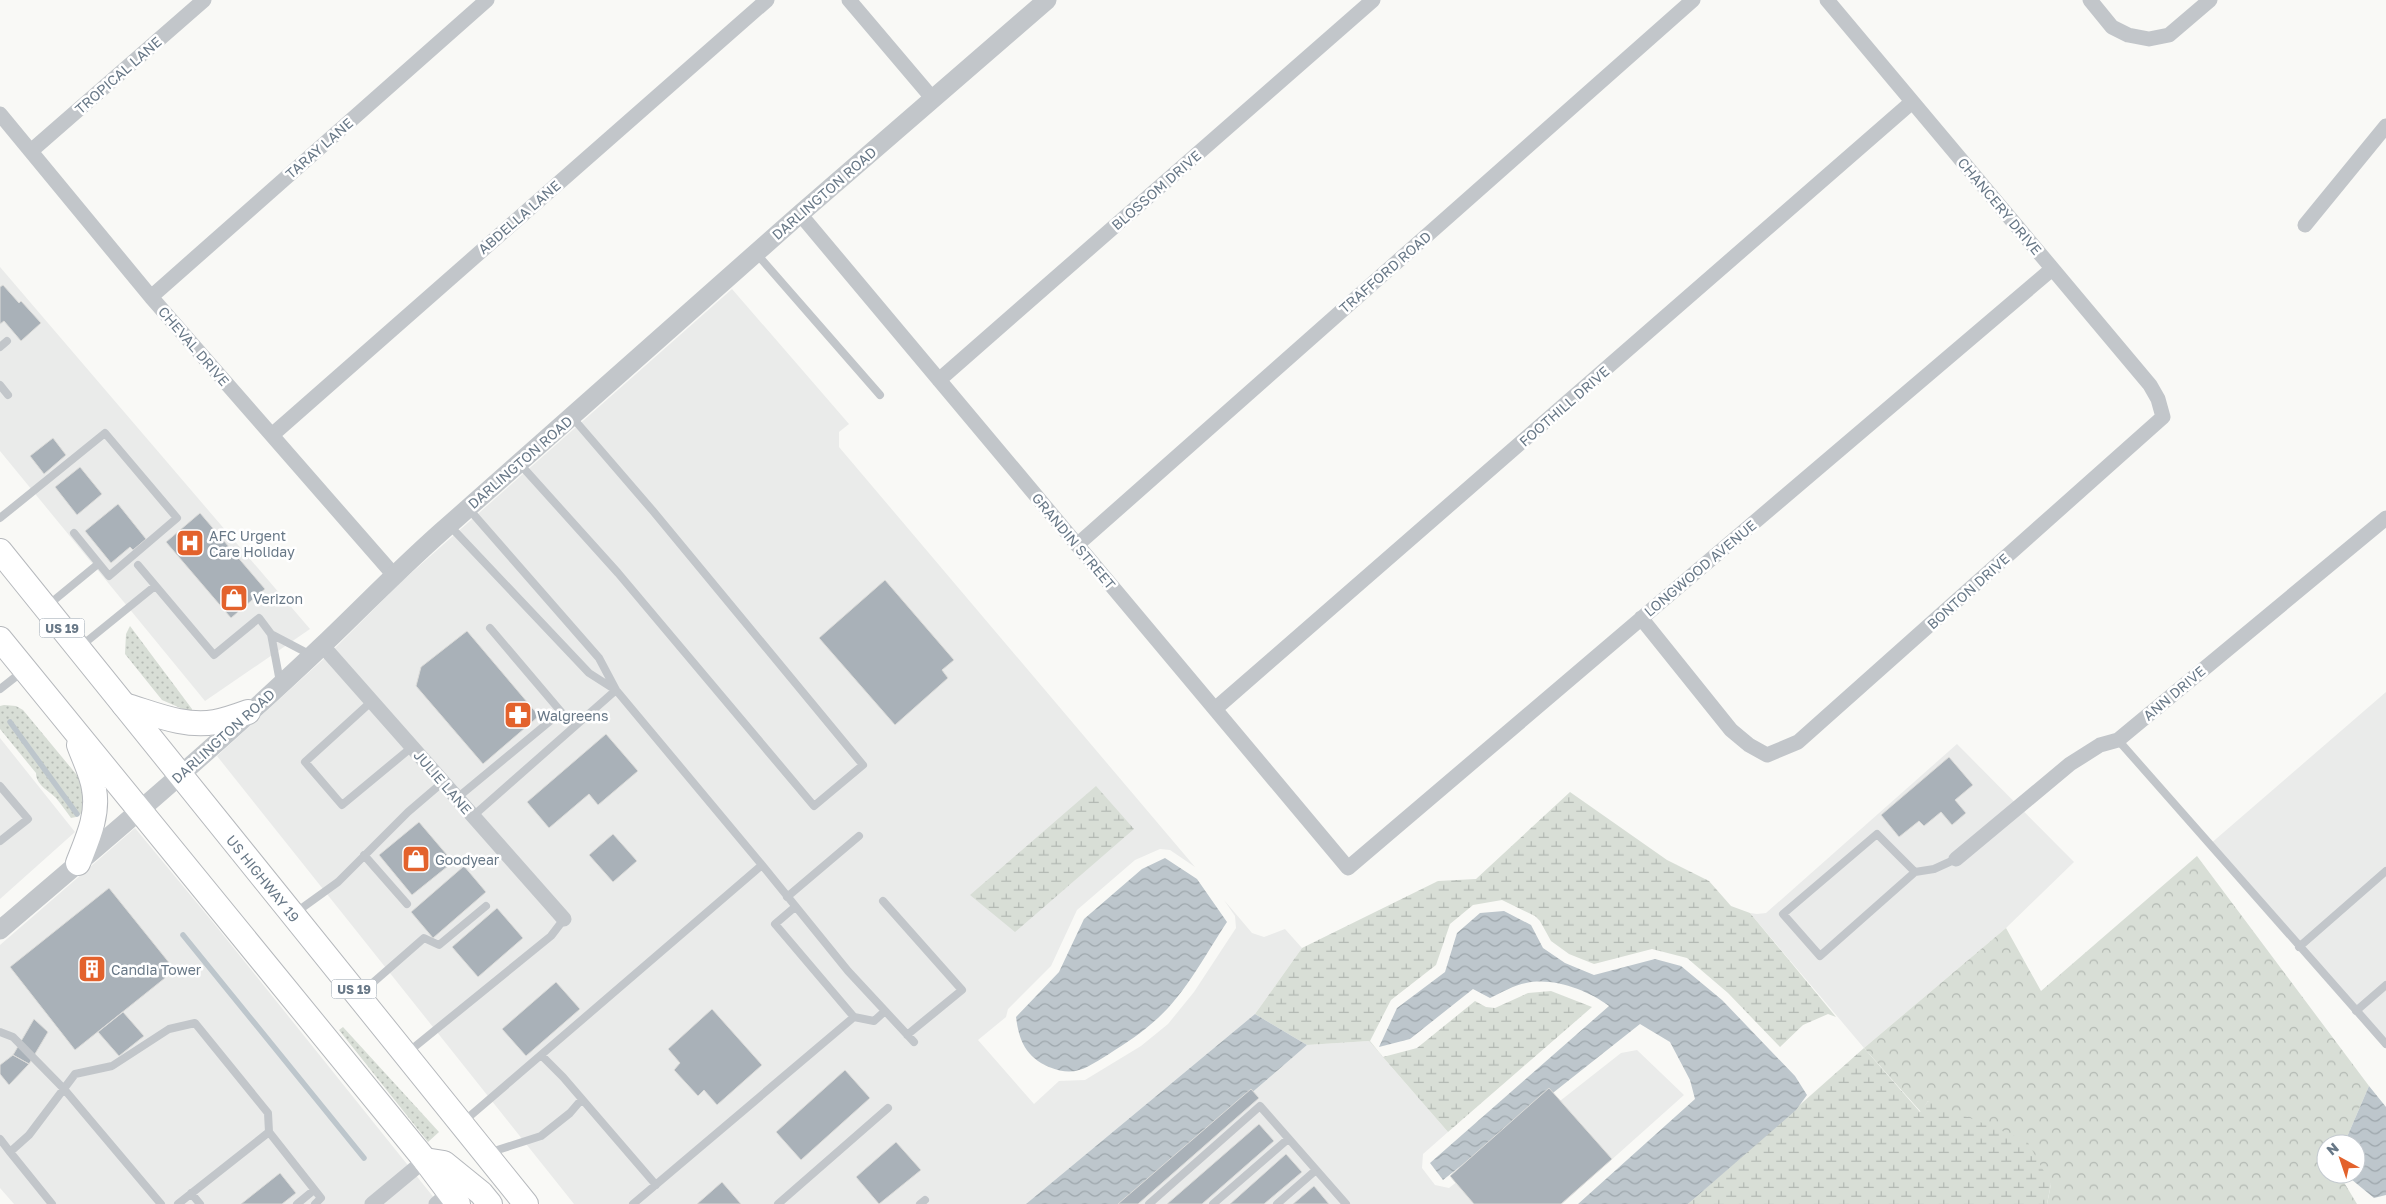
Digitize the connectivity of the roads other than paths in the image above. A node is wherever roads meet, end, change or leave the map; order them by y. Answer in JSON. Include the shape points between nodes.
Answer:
{"nodes":[{"id":1,"x":204,"y":0,"type":"edge"},
{"id":2,"x":487,"y":0,"type":"edge"},
{"id":3,"x":766,"y":0,"type":"edge"},
{"id":4,"x":849,"y":0,"type":"edge"},
{"id":5,"x":1047,"y":0,"type":"edge"},
{"id":6,"x":1372,"y":0,"type":"edge"},
{"id":7,"x":1693,"y":0,"type":"edge"},
{"id":8,"x":1827,"y":0,"type":"edge"},
{"id":9,"x":2090,"y":0,"type":"edge"},
{"id":10,"x":2210,"y":0,"type":"edge"},
{"id":11,"x":933,"y":99,"type":"junction"},
{"id":12,"x":1912,"y":102,"type":"junction"},
{"id":13,"x":0,"y":114,"type":"edge"},
{"id":14,"x":2386,"y":126,"type":"edge"},
{"id":15,"x":31,"y":151,"type":"junction"},
{"id":16,"x":800,"y":214,"type":"junction"},
{"id":17,"x":2305,"y":225,"type":"dead end"},
{"id":18,"x":756,"y":253,"type":"junction"},
{"id":19,"x":2052,"y":269,"type":"junction"},
{"id":20,"x":151,"y":297,"type":"junction"},
{"id":21,"x":7,"y":341,"type":"dead end"},
{"id":22,"x":0,"y":347,"type":"edge"},
{"id":23,"x":939,"y":380,"type":"junction"},
{"id":24,"x":0,"y":386,"type":"edge"},
{"id":25,"x":8,"y":395,"type":"dead end"},
{"id":26,"x":880,"y":395,"type":"dead end"},
{"id":27,"x":571,"y":417,"type":"junction"},
{"id":28,"x":2163,"y":417,"type":"joint"},
{"id":29,"x":272,"y":435,"type":"junction"},
{"id":30,"x":519,"y":463,"type":"junction"},
{"id":31,"x":468,"y":508,"type":"junction"},
{"id":32,"x":0,"y":518,"type":"edge"},
{"id":33,"x":2386,"y":518,"type":"edge"},
{"id":34,"x":448,"y":524,"type":"junction"},
{"id":35,"x":74,"y":534,"type":"dead end"},
{"id":36,"x":1077,"y":545,"type":"junction"},
{"id":37,"x":0,"y":551,"type":"edge"},
{"id":38,"x":98,"y":564,"type":"junction"},
{"id":39,"x":138,"y":565,"type":"dead end"},
{"id":40,"x":393,"y":574,"type":"junction"},
{"id":41,"x":155,"y":586,"type":"junction"},
{"id":42,"x":45,"y":607,"type":"junction"},
{"id":43,"x":1641,"y":618,"type":"junction"},
{"id":44,"x":490,"y":628,"type":"dead end"},
{"id":45,"x":271,"y":634,"type":"junction"},
{"id":46,"x":0,"y":639,"type":"edge"},
{"id":47,"x":78,"y":648,"type":"junction"},
{"id":48,"x":316,"y":650,"type":"junction"},
{"id":49,"x":25,"y":669,"type":"junction"},
{"id":50,"x":280,"y":684,"type":"junction"},
{"id":51,"x":0,"y":689,"type":"edge"},
{"id":52,"x":616,"y":690,"type":"junction"},
{"id":53,"x":372,"y":702,"type":"junction"},
{"id":54,"x":124,"y":705,"type":"junction"},
{"id":55,"x":1215,"y":709,"type":"junction"},
{"id":56,"x":248,"y":712,"type":"junction"},
{"id":57,"x":561,"y":712,"type":"junction"},
{"id":58,"x":574,"y":727,"type":"junction"},
{"id":59,"x":75,"y":731,"type":"junction"},
{"id":60,"x":2118,"y":740,"type":"junction"},
{"id":61,"x":412,"y":747,"type":"junction"},
{"id":62,"x":181,"y":775,"type":"junction"},
{"id":63,"x":443,"y":782,"type":"junction"},
{"id":64,"x":0,"y":786,"type":"edge"},
{"id":65,"x":457,"y":798,"type":"junction"},
{"id":66,"x":139,"y":810,"type":"junction"},
{"id":67,"x":473,"y":816,"type":"junction"},
{"id":68,"x":859,"y":836,"type":"dead end"},
{"id":69,"x":0,"y":841,"type":"edge"},
{"id":70,"x":364,"y":855,"type":"junction"},
{"id":71,"x":1956,"y":859,"type":"joint"},
{"id":72,"x":78,"y":864,"type":"junction"},
{"id":73,"x":762,"y":866,"type":"junction"},
{"id":74,"x":1348,"y":868,"type":"joint"},
{"id":75,"x":2386,"y":871,"type":"edge"},
{"id":76,"x":1915,"y":872,"type":"junction"},
{"id":77,"x":787,"y":897,"type":"junction"},
{"id":78,"x":883,"y":901,"type":"dead end"},
{"id":79,"x":407,"y":904,"type":"dead end"},
{"id":80,"x":486,"y":906,"type":"dead end"},
{"id":81,"x":795,"y":907,"type":"junction"},
{"id":82,"x":293,"y":914,"type":"junction"},
{"id":83,"x":564,"y":919,"type":"joint"},
{"id":84,"x":0,"y":930,"type":"edge"},
{"id":85,"x":2299,"y":947,"type":"junction"},
{"id":86,"x":2386,"y":985,"type":"edge"},
{"id":87,"x":359,"y":995,"type":"junction"},
{"id":88,"x":885,"y":1011,"type":"junction"},
{"id":89,"x":2356,"y":1011,"type":"junction"},
{"id":90,"x":854,"y":1017,"type":"junction"},
{"id":91,"x":0,"y":1032,"type":"edge"},
{"id":92,"x":907,"y":1035,"type":"junction"},
{"id":93,"x":914,"y":1042,"type":"dead end"},
{"id":94,"x":2386,"y":1044,"type":"edge"},
{"id":95,"x":406,"y":1054,"type":"junction"},
{"id":96,"x":541,"y":1055,"type":"junction"},
{"id":97,"x":64,"y":1089,"type":"junction"},
{"id":98,"x":582,"y":1100,"type":"junction"},
{"id":99,"x":888,"y":1108,"type":"dead end"},
{"id":100,"x":462,"y":1124,"type":"junction"},
{"id":101,"x":269,"y":1132,"type":"junction"},
{"id":102,"x":0,"y":1139,"type":"edge"},
{"id":103,"x":1288,"y":1139,"type":"junction"},
{"id":104,"x":10,"y":1152,"type":"junction"},
{"id":105,"x":486,"y":1154,"type":"junction"},
{"id":106,"x":425,"y":1160,"type":"junction"},
{"id":107,"x":1316,"y":1170,"type":"junction"},
{"id":108,"x":656,"y":1186,"type":"junction"},
{"id":109,"x":314,"y":1190,"type":"junction"},
{"id":110,"x":191,"y":1193,"type":"junction"},
{"id":111,"x":447,"y":1200,"type":"edge"},
{"id":112,"x":52,"y":1204,"type":"edge"},
{"id":113,"x":161,"y":1204,"type":"edge"},
{"id":114,"x":178,"y":1204,"type":"edge"},
{"id":115,"x":200,"y":1204,"type":"edge"},
{"id":116,"x":297,"y":1204,"type":"edge"},
{"id":117,"x":315,"y":1204,"type":"edge"},
{"id":118,"x":372,"y":1204,"type":"edge"},
{"id":119,"x":490,"y":1204,"type":"edge"},
{"id":120,"x":526,"y":1204,"type":"edge"},
{"id":121,"x":632,"y":1204,"type":"edge"},
{"id":122,"x":778,"y":1204,"type":"edge"},
{"id":123,"x":1149,"y":1204,"type":"edge"},
{"id":124,"x":1213,"y":1204,"type":"edge"},
{"id":125,"x":1277,"y":1204,"type":"edge"},
{"id":126,"x":1346,"y":1204,"type":"edge"}],
"edges":[{"from":1,"to":15,"type":"street","name":"TROPICAL LANE"},
{"from":2,"to":20,"type":"street","name":"TARAY LANE"},
{"from":3,"to":29,"type":"street","name":"ABDELLA LANE"},
{"from":4,"to":11,"type":"street"},
{"from":5,"to":11,"type":"street","name":"DARLINGTON ROAD"},
{"from":6,"to":23,"type":"street","name":"BLOSSOM DRIVE"},
{"from":7,"to":36,"type":"street","name":"TRAFFORD ROAD"},
{"from":8,"to":12,"type":"street","name":"CHANCERY DRIVE"},
{"from":9,"to":10,"type":"street","via":[[2112,27],[2128,35],[2149,39],[2168,35]]},
{"from":11,"to":16,"type":"street","name":"DARLINGTON ROAD"},
{"from":12,"to":19,"type":"street","name":"CHANCERY DRIVE"},
{"from":12,"to":55,"type":"street","name":"FOOTHILL DRIVE"},
{"from":13,"to":15,"type":"street","name":"CHEVAL DRIVE"},
{"from":14,"to":17,"type":"street"},
{"from":15,"to":20,"type":"street","name":"CHEVAL DRIVE"},
{"from":16,"to":18,"type":"street","name":"DARLINGTON ROAD"},
{"from":16,"to":23,"type":"street","name":"GRANDIN STREET"},
{"from":18,"to":26,"type":"lane"},
{"from":18,"to":27,"type":"street","name":"DARLINGTON ROAD"},
{"from":19,"to":28,"type":"street","name":"CHANCERY DRIVE","via":[[2150,386]]},
{"from":19,"to":43,"type":"street","name":"LONGWOOD AVENUE"},
{"from":20,"to":29,"type":"street","name":"CHEVAL DRIVE"},
{"from":21,"to":22,"type":"lane"},
{"from":23,"to":36,"type":"street","name":"GRANDIN STREET"},
{"from":24,"to":25,"type":"lane"},
{"from":27,"to":30,"type":"street","name":"DARLINGTON ROAD"},
{"from":27,"to":30,"type":"lane","via":[[691,556],[863,765],[814,806],[618,573]]},
{"from":28,"to":43,"type":"street","name":"BONTON DRIVE","via":[[1798,742],[1767,755],[1731,730]]},
{"from":29,"to":40,"type":"street","name":"CHEVAL DRIVE"},
{"from":30,"to":31,"type":"street","name":"DARLINGTON ROAD"},
{"from":31,"to":34,"type":"street","name":"DARLINGTON ROAD"},
{"from":31,"to":52,"type":"lane","via":[[599,658]]},
{"from":32,"to":38,"type":"lane","via":[[105,433],[177,518],[108,576]]},
{"from":33,"to":60,"type":"street","name":"ANN DRIVE"},
{"from":34,"to":40,"type":"street","name":"DARLINGTON ROAD"},
{"from":34,"to":52,"type":"lane","via":[[590,673]]},
{"from":35,"to":38,"type":"lane"},
{"from":36,"to":55,"type":"street","name":"GRANDIN STREET"},
{"from":37,"to":42,"type":"highway","name":"US HIGHWAY 19","number":"US 19"},
{"from":38,"to":42,"type":"lane"},
{"from":39,"to":41,"type":"lane"},
{"from":40,"to":48,"type":"street","name":"DARLINGTON ROAD"},
{"from":41,"to":45,"type":"lane","via":[[214,655],[259,618]]},
{"from":41,"to":47,"type":"lane"},
{"from":42,"to":47,"type":"highway","name":"US HIGHWAY 19","number":"US 19"},
{"from":43,"to":74,"type":"street","name":"LONGWOOD AVENUE"},
{"from":44,"to":57,"type":"lane"},
{"from":45,"to":48,"type":"lane"},
{"from":45,"to":50,"type":"lane"},
{"from":46,"to":49,"type":"highway"},
{"from":47,"to":54,"type":"highway","name":"US HIGHWAY 19","number":"US 19"},
{"from":48,"to":50,"type":"street","name":"DARLINGTON ROAD"},
{"from":48,"to":53,"type":"street","name":"JULIE LANE"},
{"from":49,"to":51,"type":"lane"},
{"from":49,"to":59,"type":"highway"},
{"from":50,"to":56,"type":"street","name":"DARLINGTON ROAD"},
{"from":52,"to":58,"type":"lane"},
{"from":52,"to":73,"type":"lane"},
{"from":53,"to":61,"type":"street","name":"JULIE LANE"},
{"from":53,"to":61,"type":"lane","via":[[305,762],[342,805]]},
{"from":54,"to":56,"type":"highway","via":[[200,723]]},
{"from":54,"to":62,"type":"highway","name":"US HIGHWAY 19","number":"US 19"},
{"from":55,"to":74,"type":"street","name":"GRANDIN STREET"},
{"from":56,"to":62,"type":"street","name":"DARLINGTON ROAD"},
{"from":57,"to":58,"type":"lane"},
{"from":57,"to":65,"type":"lane"},
{"from":58,"to":67,"type":"lane"},
{"from":59,"to":66,"type":"highway"},
{"from":59,"to":72,"type":"highway","via":[[94,789],[92,829]]},
{"from":60,"to":71,"type":"street","name":"ANN DRIVE","via":[[2100,745],[2070,764]]},
{"from":60,"to":85,"type":"lane"},
{"from":61,"to":63,"type":"street","name":"JULIE LANE"},
{"from":62,"to":66,"type":"street","name":"DARLINGTON ROAD"},
{"from":62,"to":82,"type":"highway","name":"US HIGHWAY 19","number":"US 19"},
{"from":63,"to":65,"type":"street","name":"JULIE LANE"},
{"from":63,"to":70,"type":"lane"},
{"from":64,"to":69,"type":"lane","via":[[28,819]]},
{"from":65,"to":67,"type":"street","name":"JULIE LANE"},
{"from":66,"to":72,"type":"street","name":"DARLINGTON ROAD"},
{"from":66,"to":106,"type":"highway"},
{"from":67,"to":83,"type":"street","name":"JULIE LANE"},
{"from":68,"to":77,"type":"lane"},
{"from":70,"to":79,"type":"lane"},
{"from":70,"to":82,"type":"lane","via":[[338,882]]},
{"from":71,"to":76,"type":"lane","via":[[1934,869]]},
{"from":72,"to":84,"type":"street","name":"DARLINGTON ROAD"},
{"from":73,"to":77,"type":"lane"},
{"from":73,"to":96,"type":"lane"},
{"from":75,"to":85,"type":"lane"},
{"from":76,"to":76,"type":"lane","via":[[1820,956],[1783,914],[1877,834]]},
{"from":77,"to":81,"type":"lane"},
{"from":78,"to":92,"type":"lane","via":[[962,990]]},
{"from":80,"to":87,"type":"lane","via":[[440,945],[424,938]]},
{"from":81,"to":88,"type":"lane"},
{"from":81,"to":90,"type":"lane","via":[[775,924]]},
{"from":82,"to":87,"type":"highway","name":"US HIGHWAY 19","number":"US 19"},
{"from":83,"to":95,"type":"lane","via":[[543,943]]},
{"from":85,"to":89,"type":"lane"},
{"from":86,"to":89,"type":"lane"},
{"from":87,"to":95,"type":"highway","name":"US HIGHWAY 19","number":"US 19"},
{"from":88,"to":90,"type":"lane","via":[[874,1021]]},
{"from":88,"to":92,"type":"lane"},
{"from":89,"to":94,"type":"lane"},
{"from":90,"to":108,"type":"lane"},
{"from":91,"to":97,"type":"lane","via":[[13,1037]]},
{"from":92,"to":93,"type":"lane"},
{"from":95,"to":100,"type":"highway","name":"US HIGHWAY 19","number":"US 19"},
{"from":96,"to":98,"type":"lane"},
{"from":96,"to":100,"type":"lane"},
{"from":97,"to":101,"type":"lane","via":[[75,1074],[112,1066],[169,1029],[195,1023],[268,1114]]},
{"from":97,"to":104,"type":"lane","via":[[29,1135]]},
{"from":97,"to":113,"type":"lane"},
{"from":98,"to":105,"type":"lane","via":[[541,1136]]},
{"from":98,"to":108,"type":"lane"},
{"from":99,"to":122,"type":"lane"},
{"from":100,"to":105,"type":"highway","name":"US HIGHWAY 19","number":"US 19"},
{"from":101,"to":109,"type":"lane"},
{"from":101,"to":110,"type":"lane"},
{"from":102,"to":104,"type":"lane"},
{"from":103,"to":107,"type":"lane"},
{"from":103,"to":123,"type":"lane","via":[[1260,1106]]},
{"from":103,"to":124,"type":"lane"},
{"from":104,"to":112,"type":"lane"},
{"from":105,"to":120,"type":"highway","name":"US HIGHWAY 19","number":"US 19"},
{"from":106,"to":111,"type":"highway"},
{"from":106,"to":118,"type":"street"},
{"from":106,"to":119,"type":"highway","via":[[444,1163],[476,1188]]},
{"from":107,"to":125,"type":"lane"},
{"from":107,"to":126,"type":"lane"},
{"from":108,"to":121,"type":"lane"},
{"from":109,"to":116,"type":"lane"},
{"from":109,"to":117,"type":"lane","via":[[321,1198]]},
{"from":110,"to":114,"type":"lane"},
{"from":110,"to":115,"type":"lane"}]}
